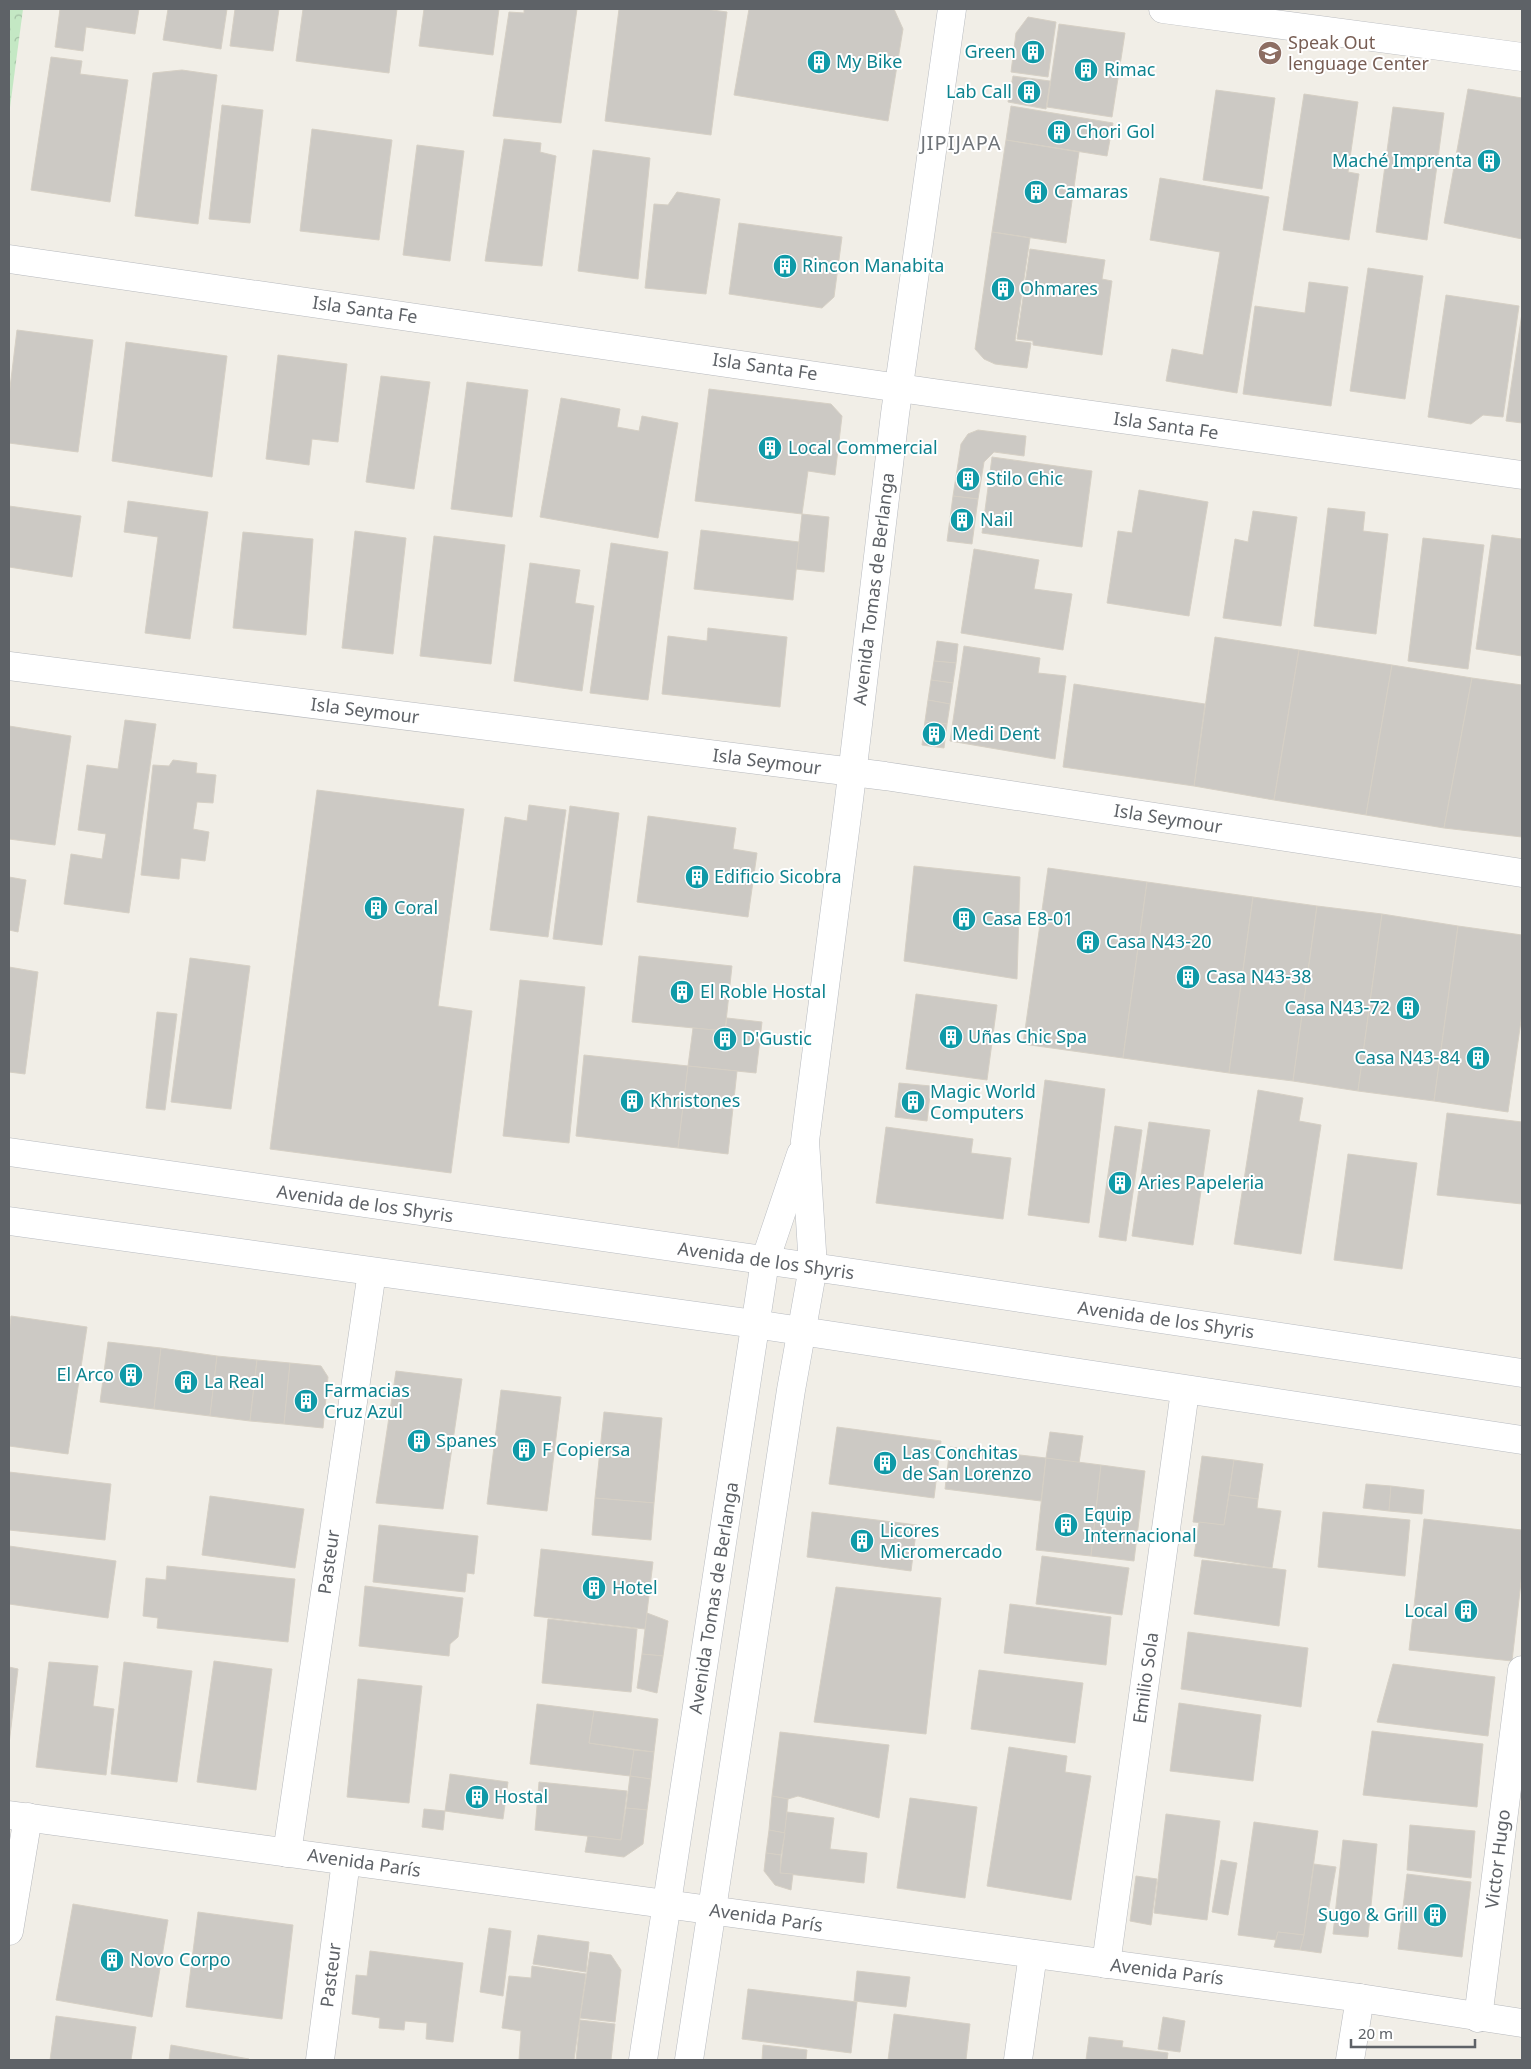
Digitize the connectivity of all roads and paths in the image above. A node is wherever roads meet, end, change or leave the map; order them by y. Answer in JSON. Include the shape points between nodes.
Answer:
{"nodes":[{"id":1,"x":952,"y":9,"type":"edge"},
{"id":2,"x":1163,"y":9,"type":"edge"},
{"id":3,"x":1522,"y":57,"type":"edge"},
{"id":4,"x":9,"y":259,"type":"edge"},
{"id":5,"x":900,"y":388,"type":"junction"},
{"id":6,"x":1522,"y":475,"type":"edge"},
{"id":7,"x":9,"y":666,"type":"edge"},
{"id":8,"x":853,"y":773,"type":"junction"},
{"id":9,"x":1522,"y":873,"type":"edge"},
{"id":10,"x":805,"y":1141,"type":"junction"},
{"id":11,"x":9,"y":1152,"type":"edge"},
{"id":12,"x":9,"y":1221,"type":"edge"},
{"id":13,"x":765,"y":1261,"type":"junction"},
{"id":14,"x":813,"y":1268,"type":"junction"},
{"id":15,"x":372,"y":1272,"type":"junction"},
{"id":16,"x":755,"y":1324,"type":"junction"},
{"id":17,"x":802,"y":1333,"type":"junction"},
{"id":18,"x":1522,"y":1373,"type":"edge"},
{"id":19,"x":1185,"y":1391,"type":"junction"},
{"id":20,"x":1522,"y":1440,"type":"edge"},
{"id":21,"x":1522,"y":1670,"type":"edge"},
{"id":22,"x":18,"y":1816,"type":"edge"},
{"id":23,"x":287,"y":1853,"type":"junction"},
{"id":24,"x":346,"y":1861,"type":"junction"},
{"id":25,"x":665,"y":1904,"type":"junction"},
{"id":26,"x":711,"y":1910,"type":"junction"},
{"id":27,"x":9,"y":1931,"type":"edge"},
{"id":28,"x":1033,"y":1954,"type":"junction"},
{"id":29,"x":1106,"y":1964,"type":"junction"},
{"id":30,"x":1360,"y":1998,"type":"junction"},
{"id":31,"x":1478,"y":2018,"type":"junction"},
{"id":32,"x":1522,"y":2023,"type":"edge"},
{"id":33,"x":320,"y":2060,"type":"edge"},
{"id":34,"x":642,"y":2060,"type":"edge"},
{"id":35,"x":689,"y":2060,"type":"edge"},
{"id":36,"x":1018,"y":2060,"type":"edge"},
{"id":37,"x":1350,"y":2060,"type":"edge"}],
"edges":[{"from":1,"to":5,"type":"street","name":"Avenida Tomas de Berlanga"},
{"from":2,"to":3,"type":"street"},
{"from":4,"to":5,"type":"street","name":"Isla Santa Fe"},
{"from":5,"to":6,"type":"street","name":"Isla Santa Fe"},
{"from":5,"to":8,"type":"street","name":"Avenida Tomas de Berlanga"},
{"from":7,"to":8,"type":"street","name":"Isla Seymour"},
{"from":8,"to":9,"type":"street","name":"Isla Seymour"},
{"from":8,"to":10,"type":"street","name":"Avenida Tomas de Berlanga"},
{"from":10,"to":13,"type":"street","name":"Avenida Tomas de Berlanga"},
{"from":10,"to":14,"type":"street","name":"Avenida Tomas de Berlanga"},
{"from":11,"to":13,"type":"street","name":"Avenida de los Shyris"},
{"from":12,"to":15,"type":"street"},
{"from":13,"to":14,"type":"street","name":"Avenida de los Shyris"},
{"from":13,"to":16,"type":"street","name":"Avenida Tomas de Berlanga"},
{"from":14,"to":17,"type":"street","name":"Avenida Tomas de Berlanga"},
{"from":14,"to":18,"type":"street","name":"Avenida de los Shyris"},
{"from":15,"to":16,"type":"street"},
{"from":15,"to":23,"type":"street","name":"Pasteur"},
{"from":16,"to":17,"type":"street"},
{"from":16,"to":25,"type":"street","name":"Avenida Tomas de Berlanga"},
{"from":17,"to":19,"type":"street"},
{"from":17,"to":26,"type":"street","name":"Avenida Tomas de Berlanga"},
{"from":19,"to":20,"type":"street"},
{"from":19,"to":29,"type":"street","name":"Emilio Sola"},
{"from":21,"to":31,"type":"street","name":"Victor Hugo"},
{"from":22,"to":23,"type":"street","name":"Avenida París"},
{"from":22,"to":27,"type":"street"},
{"from":23,"to":24,"type":"street","name":"Avenida París"},
{"from":24,"to":25,"type":"street","name":"Avenida París"},
{"from":24,"to":33,"type":"street","name":"Pasteur"},
{"from":25,"to":26,"type":"street","name":"Avenida París"},
{"from":25,"to":34,"type":"street","name":"Avenida Tomas de Berlanga"},
{"from":26,"to":28,"type":"street","name":"Avenida París"},
{"from":26,"to":35,"type":"street","name":"Avenida Tomas de Berlanga"},
{"from":28,"to":29,"type":"street","name":"Avenida París"},
{"from":28,"to":36,"type":"street"},
{"from":29,"to":30,"type":"street","name":"Avenida París"},
{"from":30,"to":31,"type":"street","name":"Avenida París"},
{"from":30,"to":37,"type":"street"},
{"from":31,"to":32,"type":"street","name":"Avenida París"}]}
